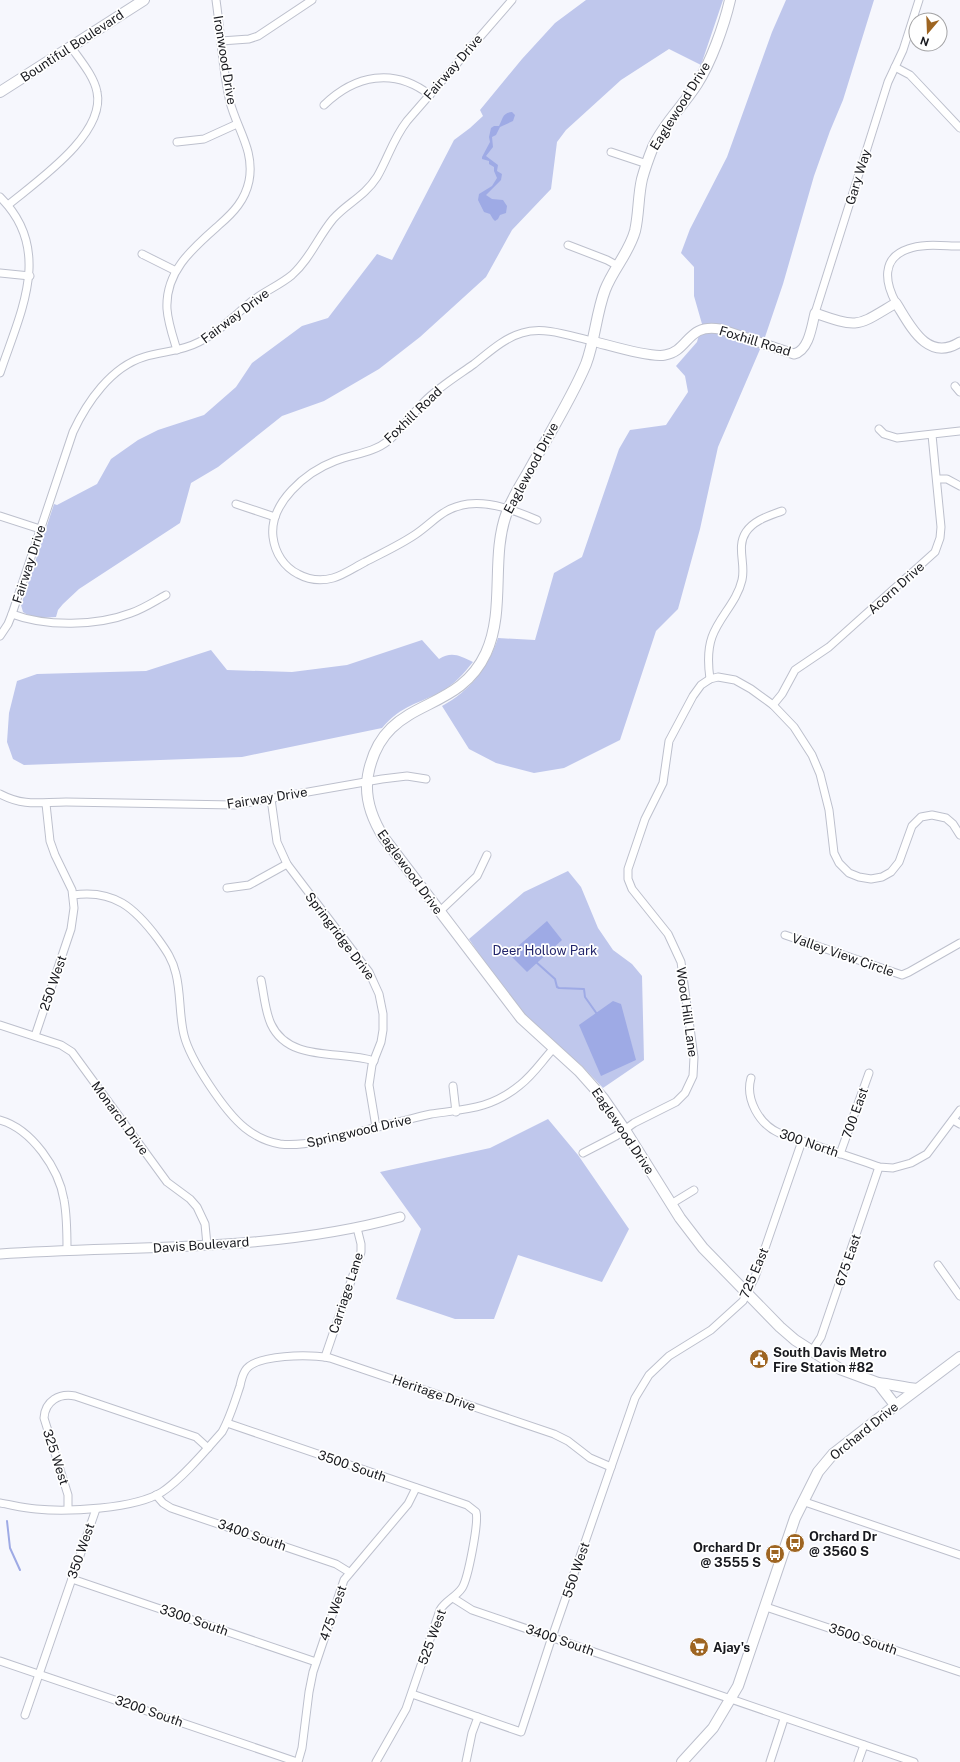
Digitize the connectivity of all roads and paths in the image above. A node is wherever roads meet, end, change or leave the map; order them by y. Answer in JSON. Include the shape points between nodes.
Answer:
{"nodes":[{"id":1,"x":144,"y":0,"type":"edge"},
{"id":2,"x":216,"y":0,"type":"edge"},
{"id":3,"x":312,"y":0,"type":"edge"},
{"id":4,"x":512,"y":0,"type":"edge"},
{"id":5,"x":730,"y":0,"type":"edge"},
{"id":6,"x":919,"y":0,"type":"edge"},
{"id":7,"x":222,"y":41,"type":"junction"},
{"id":8,"x":71,"y":47,"type":"junction"},
{"id":9,"x":895,"y":67,"type":"junction"},
{"id":10,"x":0,"y":92,"type":"edge"},
{"id":11,"x":430,"y":95,"type":"junction"},
{"id":12,"x":324,"y":105,"type":"dead end"},
{"id":13,"x":237,"y":124,"type":"junction"},
{"id":14,"x":960,"y":128,"type":"edge"},
{"id":15,"x":177,"y":142,"type":"dead end"},
{"id":16,"x":611,"y":152,"type":"dead end"},
{"id":17,"x":646,"y":164,"type":"junction"},
{"id":18,"x":0,"y":197,"type":"edge"},
{"id":19,"x":8,"y":205,"type":"junction"},
{"id":20,"x":568,"y":245,"type":"dead end"},
{"id":21,"x":960,"y":246,"type":"edge"},
{"id":22,"x":142,"y":254,"type":"dead end"},
{"id":23,"x":618,"y":266,"type":"junction"},
{"id":24,"x":176,"y":271,"type":"junction"},
{"id":25,"x":0,"y":273,"type":"edge"},
{"id":26,"x":30,"y":276,"type":"junction"},
{"id":27,"x":896,"y":303,"type":"junction"},
{"id":28,"x":815,"y":313,"type":"junction"},
{"id":29,"x":592,"y":341,"type":"junction"},
{"id":30,"x":960,"y":342,"type":"edge"},
{"id":31,"x":177,"y":350,"type":"junction"},
{"id":32,"x":797,"y":353,"type":"joint"},
{"id":33,"x":0,"y":373,"type":"edge"},
{"id":34,"x":955,"y":386,"type":"dead end"},
{"id":35,"x":960,"y":392,"type":"edge"},
{"id":36,"x":879,"y":429,"type":"dead end"},
{"id":37,"x":960,"y":431,"type":"edge"},
{"id":38,"x":932,"y":435,"type":"junction"},
{"id":39,"x":937,"y":479,"type":"junction"},
{"id":40,"x":960,"y":486,"type":"edge"},
{"id":41,"x":236,"y":504,"type":"dead end"},
{"id":42,"x":508,"y":509,"type":"junction"},
{"id":43,"x":782,"y":511,"type":"dead end"},
{"id":44,"x":0,"y":516,"type":"edge"},
{"id":45,"x":275,"y":517,"type":"junction"},
{"id":46,"x":537,"y":520,"type":"dead end"},
{"id":47,"x":40,"y":529,"type":"junction"},
{"id":48,"x":166,"y":594,"type":"dead end"},
{"id":49,"x":12,"y":614,"type":"junction"},
{"id":50,"x":0,"y":636,"type":"edge"},
{"id":51,"x":710,"y":679,"type":"junction"},
{"id":52,"x":773,"y":705,"type":"junction"},
{"id":53,"x":426,"y":780,"type":"dead end"},
{"id":54,"x":367,"y":781,"type":"junction"},
{"id":55,"x":0,"y":794,"type":"edge"},
{"id":56,"x":271,"y":799,"type":"junction"},
{"id":57,"x":46,"y":804,"type":"junction"},
{"id":58,"x":960,"y":835,"type":"edge"},
{"id":59,"x":487,"y":855,"type":"dead end"},
{"id":60,"x":286,"y":864,"type":"junction"},
{"id":61,"x":227,"y":888,"type":"dead end"},
{"id":62,"x":73,"y":895,"type":"junction"},
{"id":63,"x":440,"y":912,"type":"junction"},
{"id":64,"x":785,"y":935,"type":"dead end"},
{"id":65,"x":960,"y":943,"type":"edge"},
{"id":66,"x":261,"y":980,"type":"dead end"},
{"id":67,"x":0,"y":1025,"type":"edge"},
{"id":68,"x":35,"y":1036,"type":"junction"},
{"id":69,"x":553,"y":1049,"type":"junction"},
{"id":70,"x":374,"y":1061,"type":"junction"},
{"id":71,"x":869,"y":1073,"type":"dead end"},
{"id":72,"x":751,"y":1078,"type":"dead end"},
{"id":73,"x":453,"y":1086,"type":"dead end"},
{"id":74,"x":960,"y":1110,"type":"edge"},
{"id":75,"x":456,"y":1112,"type":"junction"},
{"id":76,"x":0,"y":1120,"type":"edge"},
{"id":77,"x":953,"y":1120,"type":"junction"},
{"id":78,"x":960,"y":1124,"type":"edge"},
{"id":79,"x":376,"y":1127,"type":"junction"},
{"id":80,"x":625,"y":1130,"type":"junction"},
{"id":81,"x":802,"y":1141,"type":"junction"},
{"id":82,"x":583,"y":1153,"type":"dead end"},
{"id":83,"x":840,"y":1154,"type":"junction"},
{"id":84,"x":879,"y":1167,"type":"junction"},
{"id":85,"x":694,"y":1190,"type":"dead end"},
{"id":86,"x":671,"y":1204,"type":"junction"},
{"id":87,"x":400,"y":1217,"type":"dead end"},
{"id":88,"x":358,"y":1228,"type":"junction"},
{"id":89,"x":207,"y":1245,"type":"junction"},
{"id":90,"x":67,"y":1249,"type":"junction"},
{"id":91,"x":0,"y":1254,"type":"edge"},
{"id":92,"x":938,"y":1265,"type":"dead end"},
{"id":93,"x":748,"y":1293,"type":"junction"},
{"id":94,"x":960,"y":1296,"type":"edge"},
{"id":95,"x":812,"y":1351,"type":"junction"},
{"id":96,"x":325,"y":1357,"type":"junction"},
{"id":97,"x":960,"y":1357,"type":"edge"},
{"id":98,"x":249,"y":1366,"type":"joint"},
{"id":99,"x":878,"y":1383,"type":"junction"},
{"id":100,"x":917,"y":1389,"type":"junction"},
{"id":101,"x":896,"y":1405,"type":"junction"},
{"id":102,"x":631,"y":1408,"type":"joint"},
{"id":103,"x":227,"y":1423,"type":"junction"},
{"id":104,"x":208,"y":1448,"type":"junction"},
{"id":105,"x":611,"y":1467,"type":"junction"},
{"id":106,"x":416,"y":1488,"type":"junction"},
{"id":107,"x":156,"y":1496,"type":"junction"},
{"id":108,"x":802,"y":1501,"type":"junction"},
{"id":109,"x":0,"y":1503,"type":"edge"},
{"id":110,"x":68,"y":1509,"type":"junction"},
{"id":111,"x":96,"y":1509,"type":"junction"},
{"id":112,"x":476,"y":1512,"type":"joint"},
{"id":113,"x":960,"y":1555,"type":"edge"},
{"id":114,"x":349,"y":1572,"type":"junction"},
{"id":115,"x":72,"y":1579,"type":"junction"},
{"id":116,"x":453,"y":1598,"type":"junction"},
{"id":117,"x":766,"y":1607,"type":"junction"},
{"id":118,"x":552,"y":1637,"type":"junction"},
{"id":119,"x":0,"y":1661,"type":"edge"},
{"id":120,"x":316,"y":1662,"type":"junction"},
{"id":121,"x":960,"y":1672,"type":"edge"},
{"id":122,"x":39,"y":1674,"type":"junction"},
{"id":123,"x":412,"y":1694,"type":"junction"},
{"id":124,"x":731,"y":1699,"type":"junction"},
{"id":125,"x":25,"y":1716,"type":"dead end"},
{"id":126,"x":478,"y":1717,"type":"junction"},
{"id":127,"x":784,"y":1719,"type":"junction"},
{"id":128,"x":864,"y":1745,"type":"junction"},
{"id":129,"x":298,"y":1762,"type":"edge"},
{"id":130,"x":376,"y":1762,"type":"edge"},
{"id":131,"x":466,"y":1762,"type":"edge"},
{"id":132,"x":682,"y":1762,"type":"edge"},
{"id":133,"x":770,"y":1762,"type":"edge"},
{"id":134,"x":858,"y":1762,"type":"edge"},
{"id":135,"x":914,"y":1762,"type":"edge"}],
"edges":[{"from":1,"to":8,"type":"main road","name":"Bountiful Boulevard"},
{"from":2,"to":7,"type":"street","name":"Ironwood Drive"},
{"from":3,"to":7,"type":"street","via":[[258,36]]},
{"from":4,"to":11,"type":"street","name":"Fairway Drive"},
{"from":5,"to":17,"type":"main road","name":"Eaglewood Drive","via":[[702,76],[660,134]]},
{"from":6,"to":9,"type":"street","name":"Gary Way"},
{"from":7,"to":13,"type":"street","name":"Ironwood Drive","via":[[229,94]]},
{"from":8,"to":10,"type":"main road","name":"Bountiful Boulevard"},
{"from":8,"to":19,"type":"street","via":[[96,86],[98,99],[94,118],[86,134],[74,148]]},
{"from":9,"to":14,"type":"street","via":[[910,75]]},
{"from":9,"to":28,"type":"street","name":"Gary Way","via":[[888,82]]},
{"from":11,"to":12,"type":"street","via":[[407,81],[375,78],[349,85]]},
{"from":11,"to":31,"type":"street","name":"Fairway Drive","via":[[396,135],[372,184],[334,217],[300,268],[252,302],[212,335]]},
{"from":13,"to":15,"type":"street","via":[[204,139]]},
{"from":13,"to":24,"type":"street","name":"Ironwood Drive","via":[[247,146],[250,164],[244,196],[231,215],[187,254]]},
{"from":16,"to":17,"type":"street"},
{"from":17,"to":23,"type":"main road","name":"Eaglewood Drive","via":[[635,228],[629,247]]},
{"from":18,"to":19,"type":"street"},
{"from":19,"to":26,"type":"street","via":[[20,223],[27,241]]},
{"from":20,"to":23,"type":"street"},
{"from":21,"to":27,"type":"street","via":[[917,247],[907,249],[898,255],[891,263],[887,279]]},
{"from":22,"to":24,"type":"street"},
{"from":23,"to":29,"type":"main road","name":"Eaglewood Drive","via":[[604,293]]},
{"from":24,"to":31,"type":"street","name":"Ironwood Drive","via":[[170,286],[167,308]]},
{"from":25,"to":26,"type":"street"},
{"from":26,"to":33,"type":"street"},
{"from":27,"to":28,"type":"street","via":[[868,320],[854,324]]},
{"from":27,"to":30,"type":"street","via":[[915,333],[926,343],[945,348]]},
{"from":28,"to":32,"type":"street","name":"Gary Way","via":[[804,347]]},
{"from":29,"to":32,"type":"street","name":"Foxhill Road","via":[[661,356],[676,350],[700,330],[715,328],[788,353]]},
{"from":29,"to":42,"type":"main road","name":"Eaglewood Drive","via":[[577,382]]},
{"from":29,"to":45,"type":"street","name":"Foxhill Road","via":[[545,331],[526,332],[514,336],[435,392],[385,443],[367,452],[333,462],[310,474],[290,494]]},
{"from":31,"to":47,"type":"street","name":"Fairway Drive","via":[[136,360],[117,372],[95,395],[71,436]]},
{"from":34,"to":35,"type":"street"},
{"from":36,"to":38,"type":"street","via":[[884,434],[897,438]]},
{"from":37,"to":38,"type":"street"},
{"from":38,"to":39,"type":"street","name":"Acorn Drive"},
{"from":39,"to":40,"type":"street","via":[[947,479]]},
{"from":39,"to":52,"type":"street","name":"Acorn Drive","via":[[941,527],[935,552],[829,647],[795,670]]},
{"from":41,"to":45,"type":"street"},
{"from":42,"to":45,"type":"street","name":"Foxhill Road","via":[[482,504],[456,506],[439,514],[408,539],[334,578],[318,580],[296,573],[280,558],[273,535]]},
{"from":42,"to":46,"type":"street","name":"Foxhill Road"},
{"from":42,"to":54,"type":"main road","name":"Eaglewood Drive","via":[[500,536],[495,621],[486,653],[461,686],[439,700],[408,714],[388,731],[373,754]]},
{"from":43,"to":51,"type":"street","via":[[753,524],[743,536],[742,582],[710,642]]},
{"from":44,"to":47,"type":"street"},
{"from":47,"to":49,"type":"street","name":"Fairway Drive"},
{"from":48,"to":49,"type":"street","via":[[139,610],[102,621],[40,622]]},
{"from":49,"to":50,"type":"street","name":"Fairway Drive"},
{"from":51,"to":52,"type":"street","via":[[725,677],[735,680]]},
{"from":51,"to":80,"type":"street","name":"Wood Hill Lane","via":[[696,690],[669,741],[663,783],[645,819],[628,869],[632,889],[668,934],[681,962],[694,1070],[691,1082],[681,1098]]},
{"from":52,"to":58,"type":"street","via":[[801,738],[816,764],[827,797],[834,853],[839,863],[849,872],[871,879],[891,872],[899,862],[912,826],[921,817],[932,815],[946,818]]},
{"from":53,"to":54,"type":"street","name":"Fairway Drive","via":[[407,776]]},
{"from":54,"to":56,"type":"street","name":"Fairway Drive"},
{"from":54,"to":63,"type":"main road","name":"Eaglewood Drive","via":[[369,805],[378,830]]},
{"from":55,"to":57,"type":"street","name":"Fairway Drive","via":[[20,801]]},
{"from":56,"to":57,"type":"street","name":"Fairway Drive","via":[[234,804]]},
{"from":56,"to":60,"type":"street","name":"Springridge Drive","via":[[277,842]]},
{"from":57,"to":62,"type":"street","via":[[50,841]]},
{"from":59,"to":63,"type":"street","via":[[478,876]]},
{"from":60,"to":61,"type":"street","via":[[249,885]]},
{"from":60,"to":70,"type":"street","name":"Springridge Drive","via":[[375,983],[381,1000],[383,1022],[381,1042]]},
{"from":62,"to":68,"type":"street","name":"250 West","via":[[74,914],[71,929]]},
{"from":62,"to":79,"type":"street","name":"Springwood Drive","via":[[93,894],[114,899],[145,921],[167,952],[174,967],[182,1025],[191,1055],[233,1116],[244,1127],[272,1142],[296,1145]]},
{"from":63,"to":69,"type":"main road","name":"Eaglewood Drive","via":[[521,1018]]},
{"from":64,"to":65,"type":"street","name":"Valley View Circle","via":[[902,975]]},
{"from":66,"to":70,"type":"street","via":[[271,1024],[286,1042],[303,1050]]},
{"from":67,"to":68,"type":"street","name":"Monarch Drive"},
{"from":68,"to":89,"type":"street","name":"Monarch Drive","via":[[61,1045],[72,1052],[167,1182],[198,1207],[206,1224]]},
{"from":69,"to":75,"type":"street","name":"Springwood Drive","via":[[533,1074],[512,1091],[488,1104]]},
{"from":69,"to":80,"type":"main road","name":"Eaglewood Drive","via":[[592,1085]]},
{"from":70,"to":79,"type":"street","name":"Springridge Drive","via":[[369,1085]]},
{"from":71,"to":83,"type":"street","name":"700 East"},
{"from":72,"to":81,"type":"street","name":"300 North","via":[[750,1097],[766,1125],[779,1133]]},
{"from":73,"to":75,"type":"street"},
{"from":74,"to":77,"type":"street","name":"300 North"},
{"from":75,"to":79,"type":"street","name":"Springwood Drive"},
{"from":76,"to":90,"type":"street","via":[[17,1127],[33,1139],[56,1175],[64,1201]]},
{"from":77,"to":78,"type":"street"},
{"from":77,"to":84,"type":"street","name":"300 North","via":[[922,1158],[906,1166]]},
{"from":80,"to":82,"type":"street","name":"Wood Hill Lane"},
{"from":80,"to":86,"type":"main road","name":"Eaglewood Drive"},
{"from":81,"to":83,"type":"street","name":"300 North"},
{"from":81,"to":93,"type":"street","name":"725 East"},
{"from":83,"to":84,"type":"street","name":"300 North"},
{"from":84,"to":95,"type":"street","name":"675 East","via":[[821,1337]]},
{"from":85,"to":86,"type":"street"},
{"from":86,"to":93,"type":"main road","name":"Eaglewood Drive","via":[[695,1238]]},
{"from":87,"to":88,"type":"street","name":"Davis Boulevard"},
{"from":88,"to":89,"type":"street","name":"Davis Boulevard","via":[[279,1239]]},
{"from":88,"to":96,"type":"street","name":"Carriage Lane","via":[[362,1244],[360,1252]]},
{"from":89,"to":90,"type":"street","name":"Davis Boulevard","via":[[144,1249]]},
{"from":90,"to":91,"type":"street","name":"Davis Boulevard"},
{"from":92,"to":94,"type":"street"},
{"from":93,"to":95,"type":"main road","name":"Eaglewood Drive","via":[[780,1327]]},
{"from":93,"to":102,"type":"street","name":"725 East","via":[[727,1317],[675,1351],[653,1371]]},
{"from":95,"to":99,"type":"main road","name":"Eaglewood Drive","via":[[840,1369]]},
{"from":96,"to":98,"type":"street","name":"Heritage Drive","via":[[299,1356],[256,1362]]},
{"from":96,"to":105,"type":"street","name":"Heritage Drive","via":[[559,1436],[590,1458]]},
{"from":97,"to":100,"type":"main road","name":"Orchard Drive"},
{"from":98,"to":103,"type":"street","name":"350 West","via":[[243,1374]]},
{"from":99,"to":100,"type":"main road","name":"Eaglewood Drive"},
{"from":99,"to":101,"type":"main road"},
{"from":100,"to":101,"type":"main road","name":"Orchard Drive"},
{"from":101,"to":108,"type":"main road","name":"Orchard Drive","via":[[827,1460]]},
{"from":102,"to":105,"type":"street","name":"550 West"},
{"from":103,"to":104,"type":"street","name":"350 West"},
{"from":103,"to":106,"type":"street","name":"3500 South"},
{"from":104,"to":107,"type":"street","name":"350 West","via":[[169,1487]]},
{"from":104,"to":110,"type":"street","name":"325 West","via":[[196,1436],[75,1396],[59,1396],[52,1399],[44,1415],[44,1421],[68,1495]]},
{"from":105,"to":118,"type":"street","name":"550 West"},
{"from":106,"to":112,"type":"street","name":"3500 South","via":[[467,1505]]},
{"from":106,"to":114,"type":"street","name":"475 West","via":[[408,1504]]},
{"from":107,"to":111,"type":"street","name":"350 West"},
{"from":107,"to":114,"type":"street","name":"3400 South","via":[[176,1510],[336,1564]]},
{"from":108,"to":113,"type":"street"},
{"from":108,"to":117,"type":"main road","name":"Orchard Drive"},
{"from":109,"to":110,"type":"street","via":[[36,1509]]},
{"from":110,"to":111,"type":"street"},
{"from":111,"to":115,"type":"street","name":"350 West"},
{"from":112,"to":116,"type":"street","name":"525 West","via":[[477,1520],[467,1578]]},
{"from":114,"to":120,"type":"street","name":"475 West"},
{"from":115,"to":120,"type":"street","name":"3300 South"},
{"from":115,"to":122,"type":"street","name":"350 West"},
{"from":116,"to":118,"type":"street","name":"3400 South","via":[[468,1609]]},
{"from":116,"to":123,"type":"street","name":"525 West","via":[[440,1610]]},
{"from":117,"to":121,"type":"street","name":"3500 South"},
{"from":117,"to":124,"type":"main road","name":"Orchard Drive","via":[[744,1671]]},
{"from":118,"to":124,"type":"street","name":"3400 South"},
{"from":118,"to":126,"type":"street","name":"550 West","via":[[521,1732]]},
{"from":119,"to":122,"type":"street","name":"3200 South"},
{"from":120,"to":129,"type":"street","name":"475 West"},
{"from":122,"to":125,"type":"street","name":"350 West"},
{"from":122,"to":129,"type":"street","name":"3200 South"},
{"from":123,"to":126,"type":"street"},
{"from":123,"to":130,"type":"street","name":"525 West","via":[[404,1715]]},
{"from":124,"to":127,"type":"street"},
{"from":124,"to":132,"type":"main road","name":"Orchard Drive","via":[[714,1728]]},
{"from":126,"to":131,"type":"street"},
{"from":127,"to":128,"type":"street"},
{"from":127,"to":133,"type":"street"},
{"from":128,"to":134,"type":"street"},
{"from":128,"to":135,"type":"street"}]}
